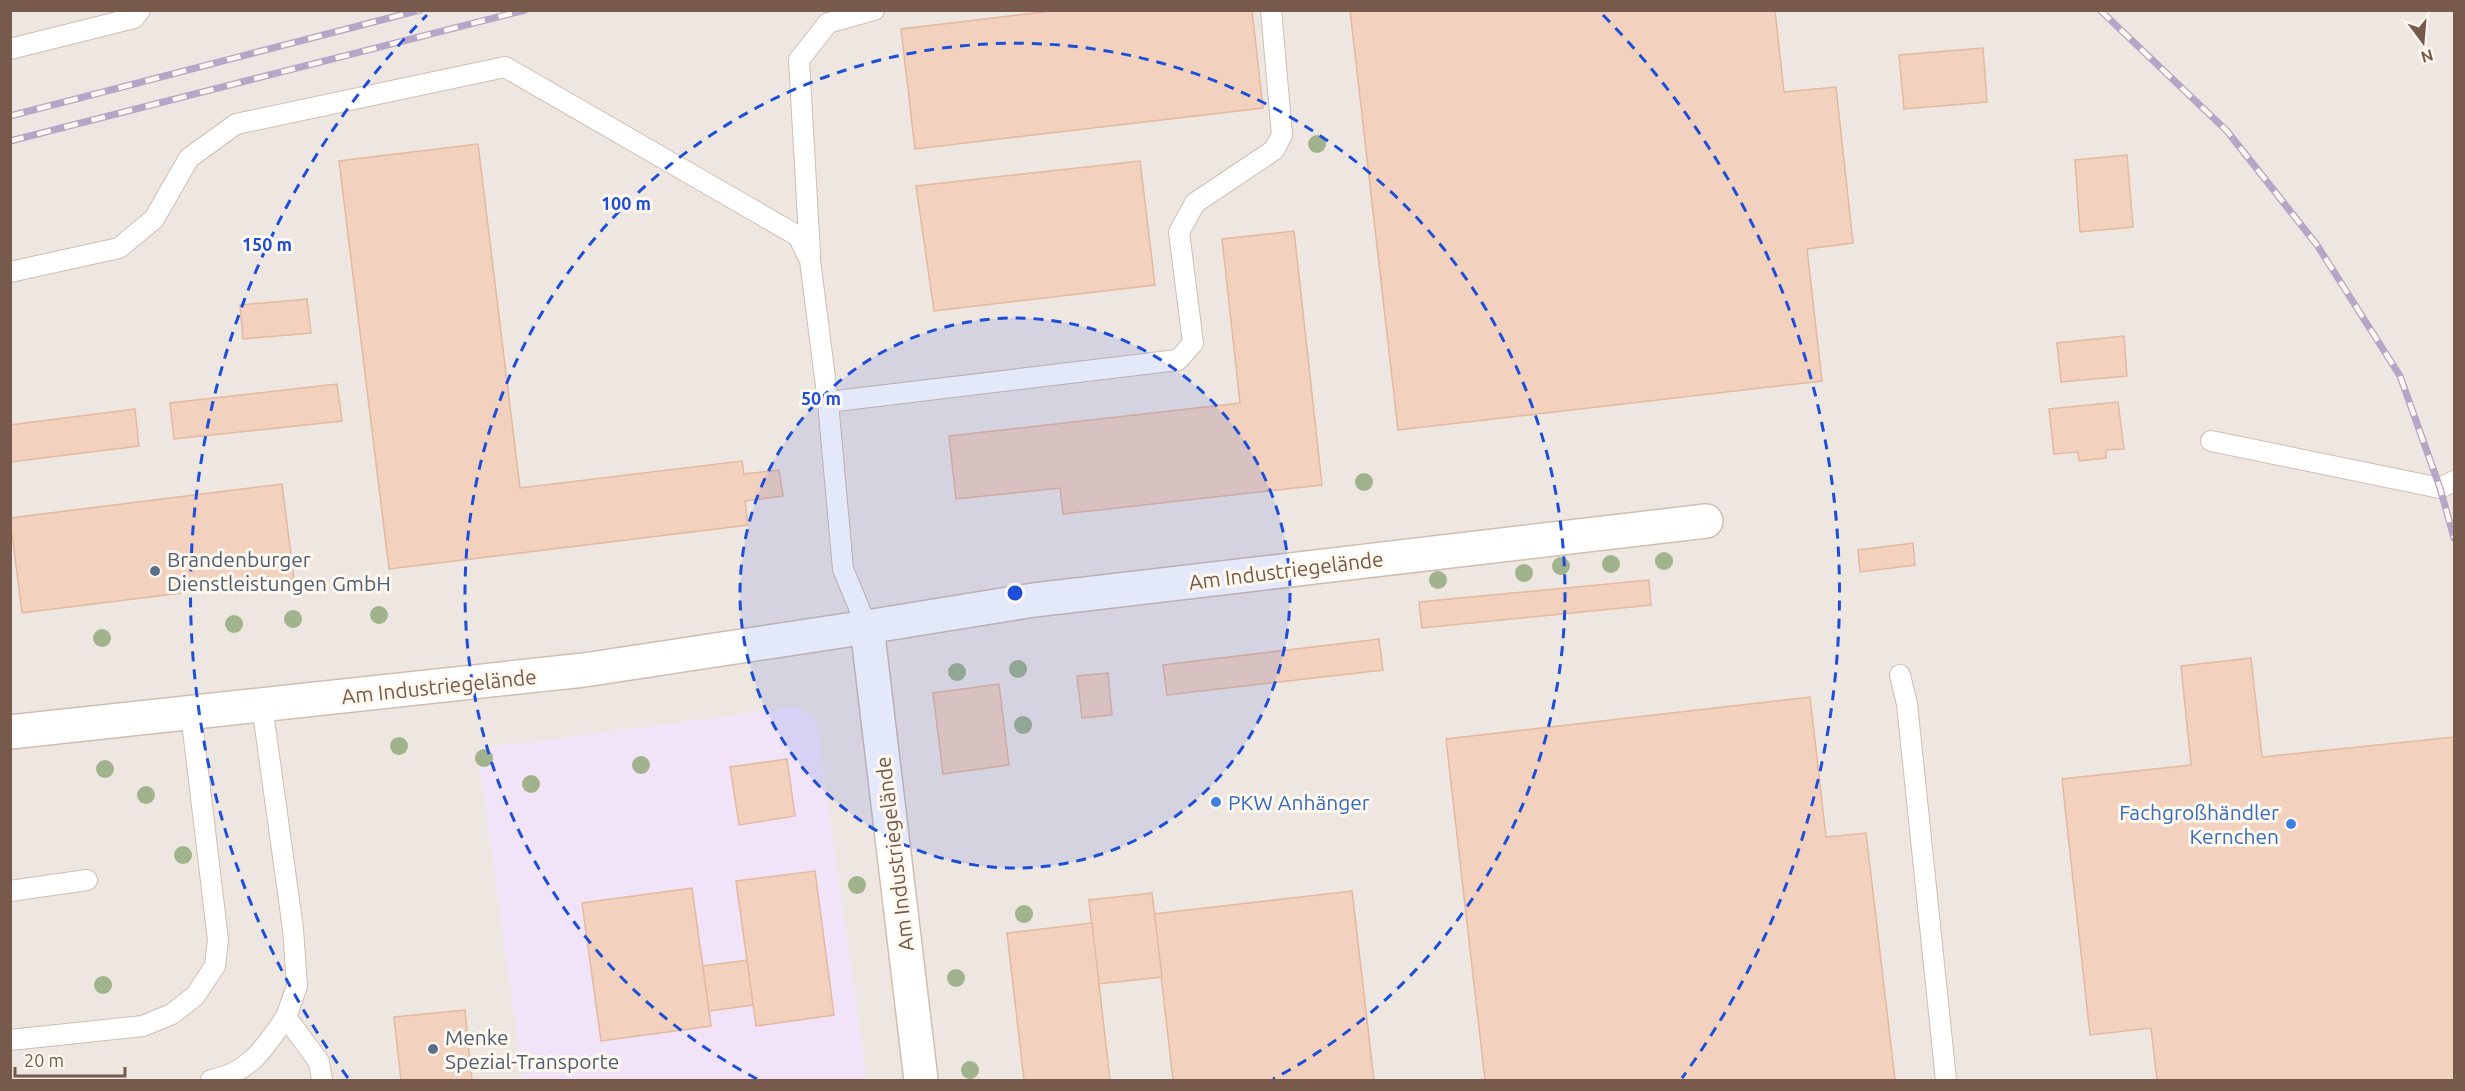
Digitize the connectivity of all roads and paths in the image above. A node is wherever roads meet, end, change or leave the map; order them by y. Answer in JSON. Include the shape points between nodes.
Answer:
{"nodes":[{"id":1,"x":140,"y":10,"type":"edge"},
{"id":2,"x":874,"y":10,"type":"edge"},
{"id":3,"x":1271,"y":10,"type":"edge"},
{"id":4,"x":10,"y":49,"type":"edge"},
{"id":5,"x":810,"y":260,"type":"junction"},
{"id":6,"x":10,"y":272,"type":"edge"},
{"id":7,"x":828,"y":402,"type":"junction"},
{"id":8,"x":2211,"y":441,"type":"dead end"},
{"id":9,"x":2454,"y":481,"type":"edge"},
{"id":10,"x":1706,"y":521,"type":"dead end"},
{"id":11,"x":867,"y":627,"type":"junction"},
{"id":12,"x":1900,"y":675,"type":"dead end"},
{"id":13,"x":262,"y":705,"type":"junction"},
{"id":14,"x":191,"y":713,"type":"junction"},
{"id":15,"x":10,"y":732,"type":"edge"},
{"id":16,"x":87,"y":880,"type":"dead end"},
{"id":17,"x":10,"y":891,"type":"edge"},
{"id":18,"x":286,"y":1017,"type":"junction"},
{"id":19,"x":10,"y":1040,"type":"edge"},
{"id":20,"x":211,"y":1080,"type":"edge"},
{"id":21,"x":322,"y":1080,"type":"edge"},
{"id":22,"x":921,"y":1080,"type":"edge"},
{"id":23,"x":1946,"y":1080,"type":"edge"}],
"edges":[{"from":1,"to":4,"type":"lane","via":[[134,18]]},
{"from":2,"to":5,"type":"lane","via":[[828,23],[799,60]]},
{"from":3,"to":7,"type":"lane","via":[[1282,135],[1274,150],[1195,203],[1179,232],[1192,343],[1178,360]]},
{"from":5,"to":6,"type":"lane","via":[[798,236],[505,67],[236,124],[189,158],[154,219],[119,248]]},
{"from":5,"to":7,"type":"lane"},
{"from":7,"to":11,"type":"lane","via":[[843,569]]},
{"from":8,"to":9,"type":"lane","via":[[2440,488]]},
{"from":10,"to":11,"type":"street","name":"Am Industriegelände","via":[[1034,600]]},
{"from":11,"to":13,"type":"street","name":"Am Industriegelände","via":[[584,670]]},
{"from":11,"to":22,"type":"street","name":"Am Industriegelände"},
{"from":12,"to":23,"type":"lane","via":[[1907,704]]},
{"from":13,"to":14,"type":"street","name":"Am Industriegelände"},
{"from":13,"to":18,"type":"lane","via":[[293,929],[297,986]]},
{"from":14,"to":15,"type":"street","name":"Am Industriegelände"},
{"from":14,"to":19,"type":"lane","via":[[218,940],[215,966],[195,996],[172,1014],[143,1026]]},
{"from":16,"to":17,"type":"lane"},
{"from":18,"to":20,"type":"lane","via":[[256,1059],[223,1078]]},
{"from":18,"to":21,"type":"lane","via":[[319,1062]]}]}
